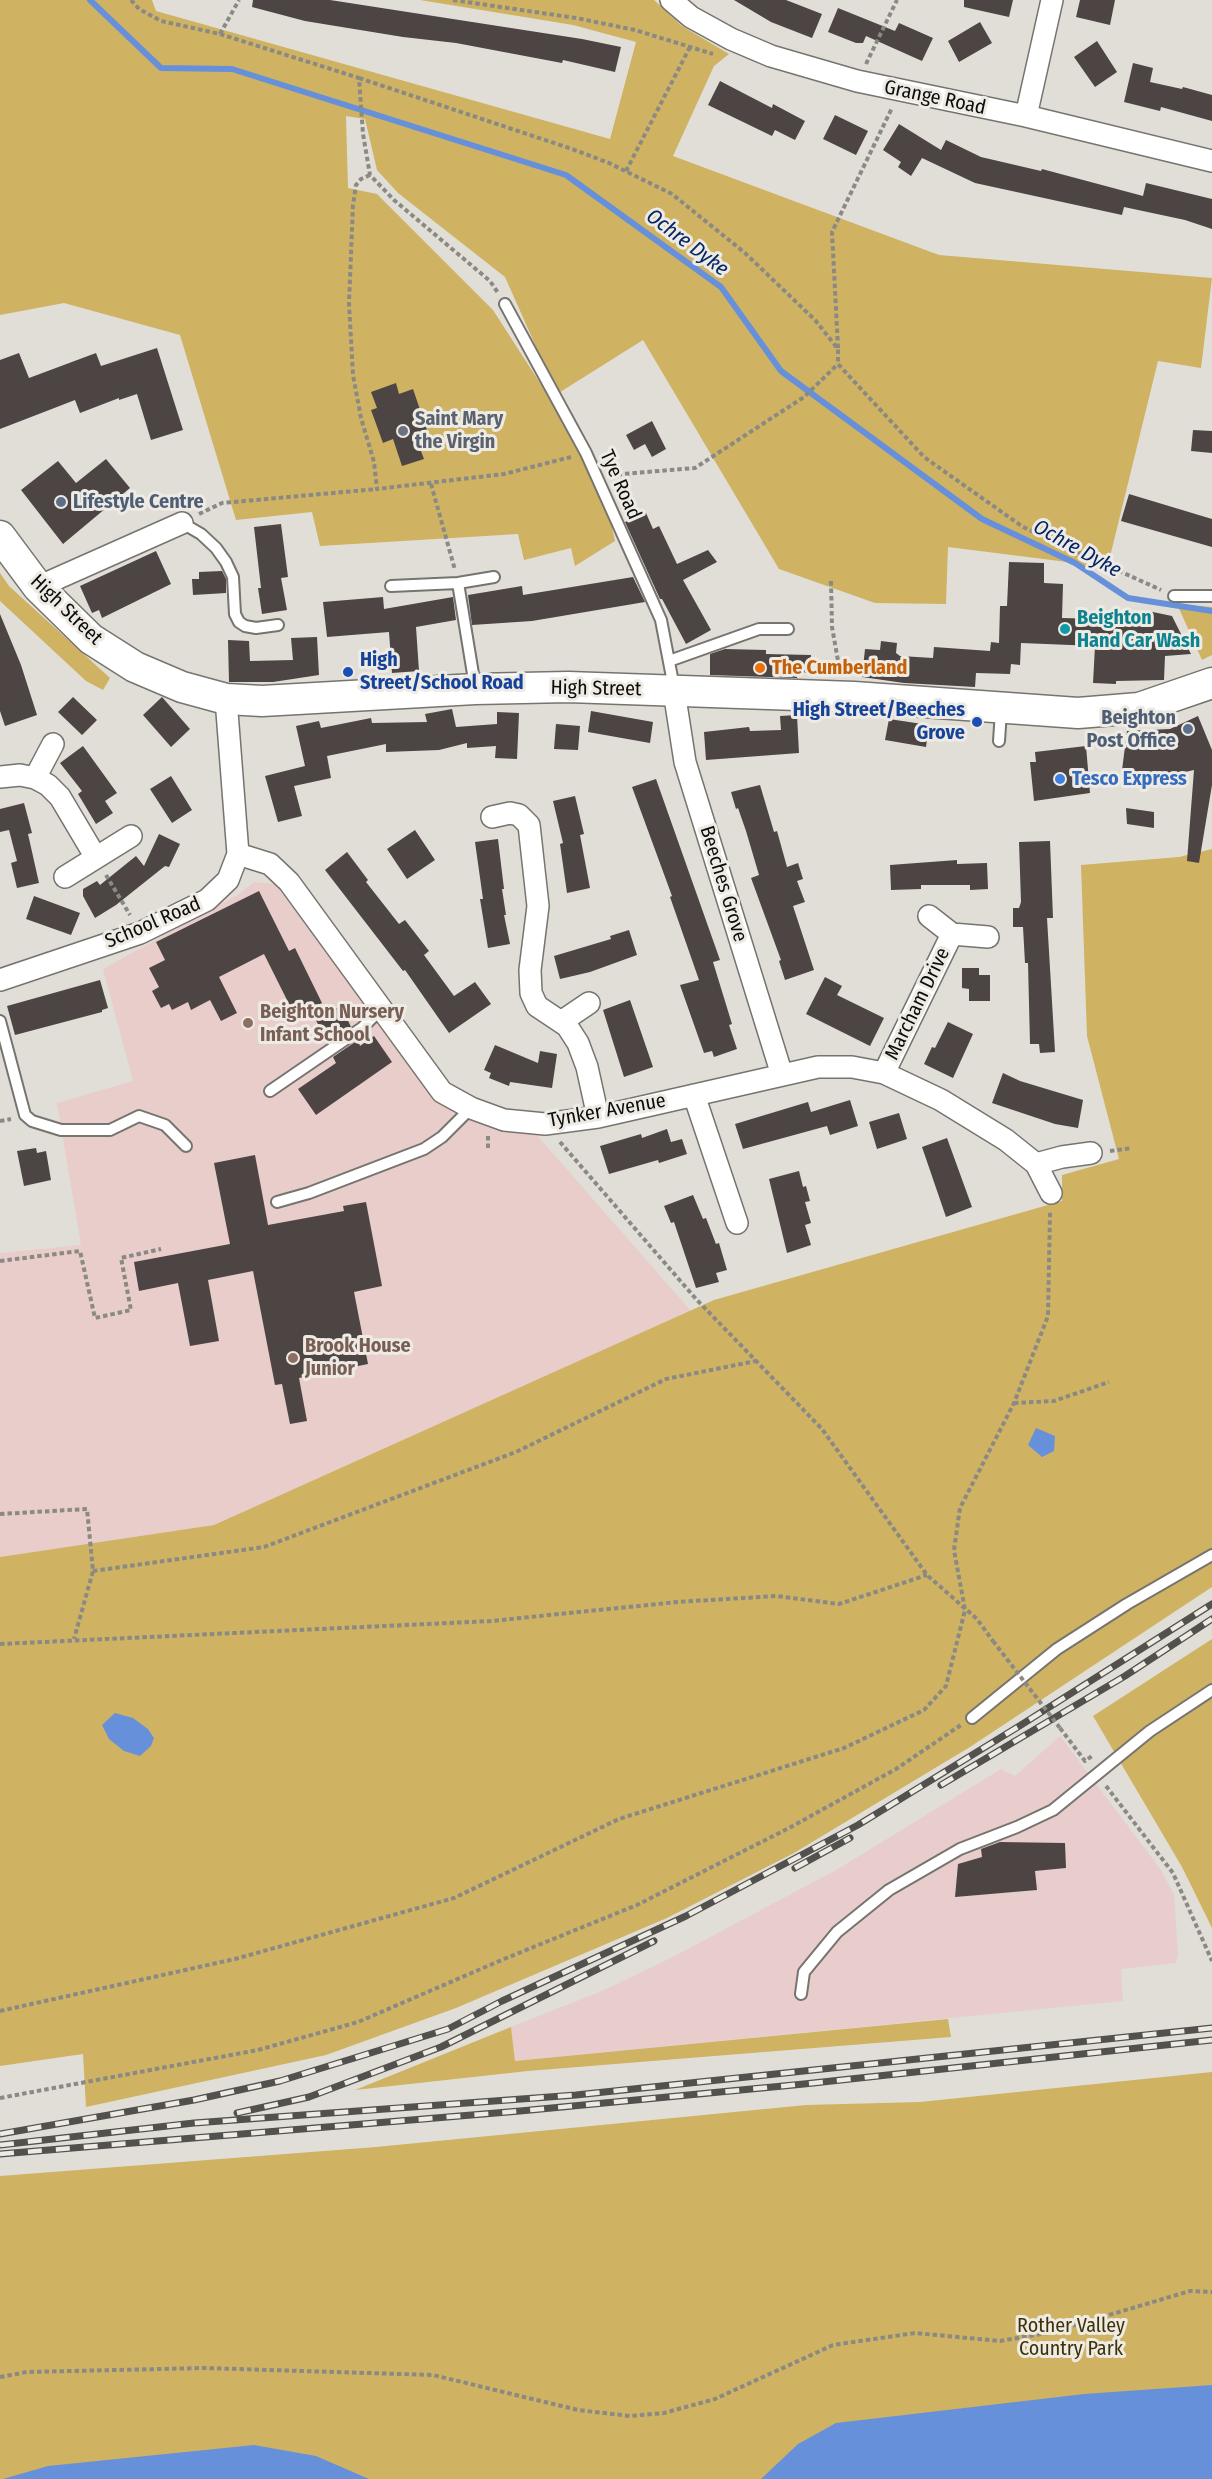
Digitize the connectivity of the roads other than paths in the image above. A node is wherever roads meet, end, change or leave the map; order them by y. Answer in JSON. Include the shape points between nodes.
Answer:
{"nodes":[{"id":1,"x":671,"y":0,"type":"edge"},
{"id":2,"x":1052,"y":0,"type":"edge"},
{"id":3,"x":1026,"y":116,"type":"junction"},
{"id":4,"x":1212,"y":161,"type":"edge"},
{"id":5,"x":505,"y":304,"type":"road end"},
{"id":6,"x":182,"y":523,"type":"joint"},
{"id":7,"x":0,"y":536,"type":"edge"},
{"id":8,"x":494,"y":577,"type":"dead end"},
{"id":9,"x":458,"y":583,"type":"junction"},
{"id":10,"x":391,"y":586,"type":"dead end"},
{"id":11,"x":38,"y":587,"type":"junction"},
{"id":12,"x":1174,"y":596,"type":"road end"},
{"id":13,"x":1212,"y":596,"type":"edge"},
{"id":14,"x":278,"y":625,"type":"dead end"},
{"id":15,"x":788,"y":629,"type":"dead end"},
{"id":16,"x":669,"y":661,"type":"junction"},
{"id":17,"x":1211,"y":685,"type":"edge"},
{"id":18,"x":475,"y":689,"type":"junction"},
{"id":19,"x":674,"y":691,"type":"junction"},
{"id":20,"x":225,"y":699,"type":"junction"},
{"id":21,"x":1001,"y":707,"type":"junction"},
{"id":22,"x":999,"y":741,"type":"dead end"},
{"id":23,"x":53,"y":744,"type":"dead end"},
{"id":24,"x":0,"y":777,"type":"edge"},
{"id":25,"x":35,"y":778,"type":"junction"},
{"id":26,"x":492,"y":818,"type":"dead end"},
{"id":27,"x":131,"y":836,"type":"dead end"},
{"id":28,"x":238,"y":854,"type":"junction"},
{"id":29,"x":95,"y":856,"type":"junction"},
{"id":30,"x":65,"y":877,"type":"dead end"},
{"id":31,"x":929,"y":916,"type":"dead end"},
{"id":32,"x":952,"y":934,"type":"junction"},
{"id":33,"x":988,"y":937,"type":"dead end"},
{"id":34,"x":0,"y":980,"type":"edge"},
{"id":35,"x":589,"y":1003,"type":"dead end"},
{"id":36,"x":381,"y":1009,"type":"junction"},
{"id":37,"x":0,"y":1021,"type":"edge"},
{"id":38,"x":561,"y":1022,"type":"junction"},
{"id":39,"x":884,"y":1073,"type":"junction"},
{"id":40,"x":782,"y":1075,"type":"junction"},
{"id":41,"x":270,"y":1091,"type":"dead end"},
{"id":42,"x":694,"y":1095,"type":"junction"},
{"id":43,"x":471,"y":1108,"type":"junction"},
{"id":44,"x":598,"y":1117,"type":"junction"},
{"id":45,"x":186,"y":1146,"type":"dead end"},
{"id":46,"x":1091,"y":1153,"type":"dead end"},
{"id":47,"x":1036,"y":1164,"type":"junction"},
{"id":48,"x":1051,"y":1193,"type":"road end"},
{"id":49,"x":276,"y":1202,"type":"dead end"},
{"id":50,"x":737,"y":1223,"type":"dead end"},
{"id":51,"x":1212,"y":1555,"type":"edge"},
{"id":52,"x":1212,"y":1690,"type":"edge"},
{"id":53,"x":972,"y":1718,"type":"road end"},
{"id":54,"x":801,"y":1994,"type":"dead end"}],
"edges":[{"from":1,"to":3,"type":"street","name":"Grange Road","via":[[691,17],[771,56],[857,81]]},
{"from":2,"to":3,"type":"street"},
{"from":3,"to":4,"type":"street","name":"Grange Road"},
{"from":5,"to":16,"type":"lane","name":"Tye Road","via":[[597,476],[661,620]]},
{"from":6,"to":11,"type":"street"},
{"from":6,"to":14,"type":"lane","via":[[201,534],[226,562],[233,577],[239,622],[256,628]]},
{"from":7,"to":11,"type":"street","name":"High Street"},
{"from":8,"to":9,"type":"lane"},
{"from":9,"to":10,"type":"lane"},
{"from":9,"to":18,"type":"lane"},
{"from":11,"to":20,"type":"street","name":"High Street","via":[[90,639],[135,667],[182,687]]},
{"from":12,"to":13,"type":"lane"},
{"from":15,"to":16,"type":"lane","via":[[759,629]]},
{"from":16,"to":19,"type":"lane","name":"Tye Road"},
{"from":17,"to":21,"type":"street","name":"High Street","via":[[1139,708],[1078,713]]},
{"from":18,"to":19,"type":"street","name":"High Street"},
{"from":18,"to":20,"type":"street","name":"High Street","via":[[262,701]]},
{"from":19,"to":21,"type":"street","name":"High Street"},
{"from":19,"to":40,"type":"street","name":"Beeches Grove","via":[[685,762]]},
{"from":20,"to":28,"type":"street","name":"School Road"},
{"from":21,"to":22,"type":"lane"},
{"from":23,"to":25,"type":"street"},
{"from":24,"to":25,"type":"street"},
{"from":25,"to":29,"type":"street","via":[[60,797]]},
{"from":26,"to":38,"type":"street","via":[[510,813],[519,815],[529,825],[538,906],[531,993],[537,1006]]},
{"from":27,"to":29,"type":"street"},
{"from":28,"to":34,"type":"street","name":"School Road","via":[[228,880],[207,900],[140,933]]},
{"from":28,"to":36,"type":"street","name":"Tynker Avenue","via":[[270,864],[289,882]]},
{"from":29,"to":30,"type":"street"},
{"from":31,"to":32,"type":"street","name":"Marcham Drive"},
{"from":32,"to":33,"type":"street","name":"Marcham Drive"},
{"from":32,"to":39,"type":"street","name":"Marcham Drive"},
{"from":35,"to":38,"type":"street"},
{"from":36,"to":41,"type":"lane","via":[[362,1028]]},
{"from":36,"to":43,"type":"street","name":"Tynker Avenue","via":[[442,1092]]},
{"from":37,"to":45,"type":"lane","via":[[26,1115],[32,1121],[62,1130],[110,1130],[139,1116],[165,1125]]},
{"from":38,"to":44,"type":"street","via":[[578,1043]]},
{"from":39,"to":40,"type":"street","name":"Tynker Avenue","via":[[852,1067],[818,1067]]},
{"from":39,"to":47,"type":"street","name":"Tynker Avenue","via":[[941,1100],[1006,1140]]},
{"from":40,"to":42,"type":"street","name":"Tynker Avenue"},
{"from":42,"to":44,"type":"street","name":"Tynker Avenue"},
{"from":42,"to":50,"type":"street"},
{"from":43,"to":44,"type":"street","name":"Tynker Avenue","via":[[504,1119],[544,1124]]},
{"from":43,"to":49,"type":"lane","via":[[424,1149]]},
{"from":46,"to":47,"type":"street"},
{"from":47,"to":48,"type":"street","name":"Tynker Avenue"},
{"from":51,"to":53,"type":"lane","via":[[1057,1649]]},
{"from":52,"to":54,"type":"lane","via":[[1150,1731],[1053,1810],[960,1849],[890,1890],[830,1940],[804,1972]]}]}
